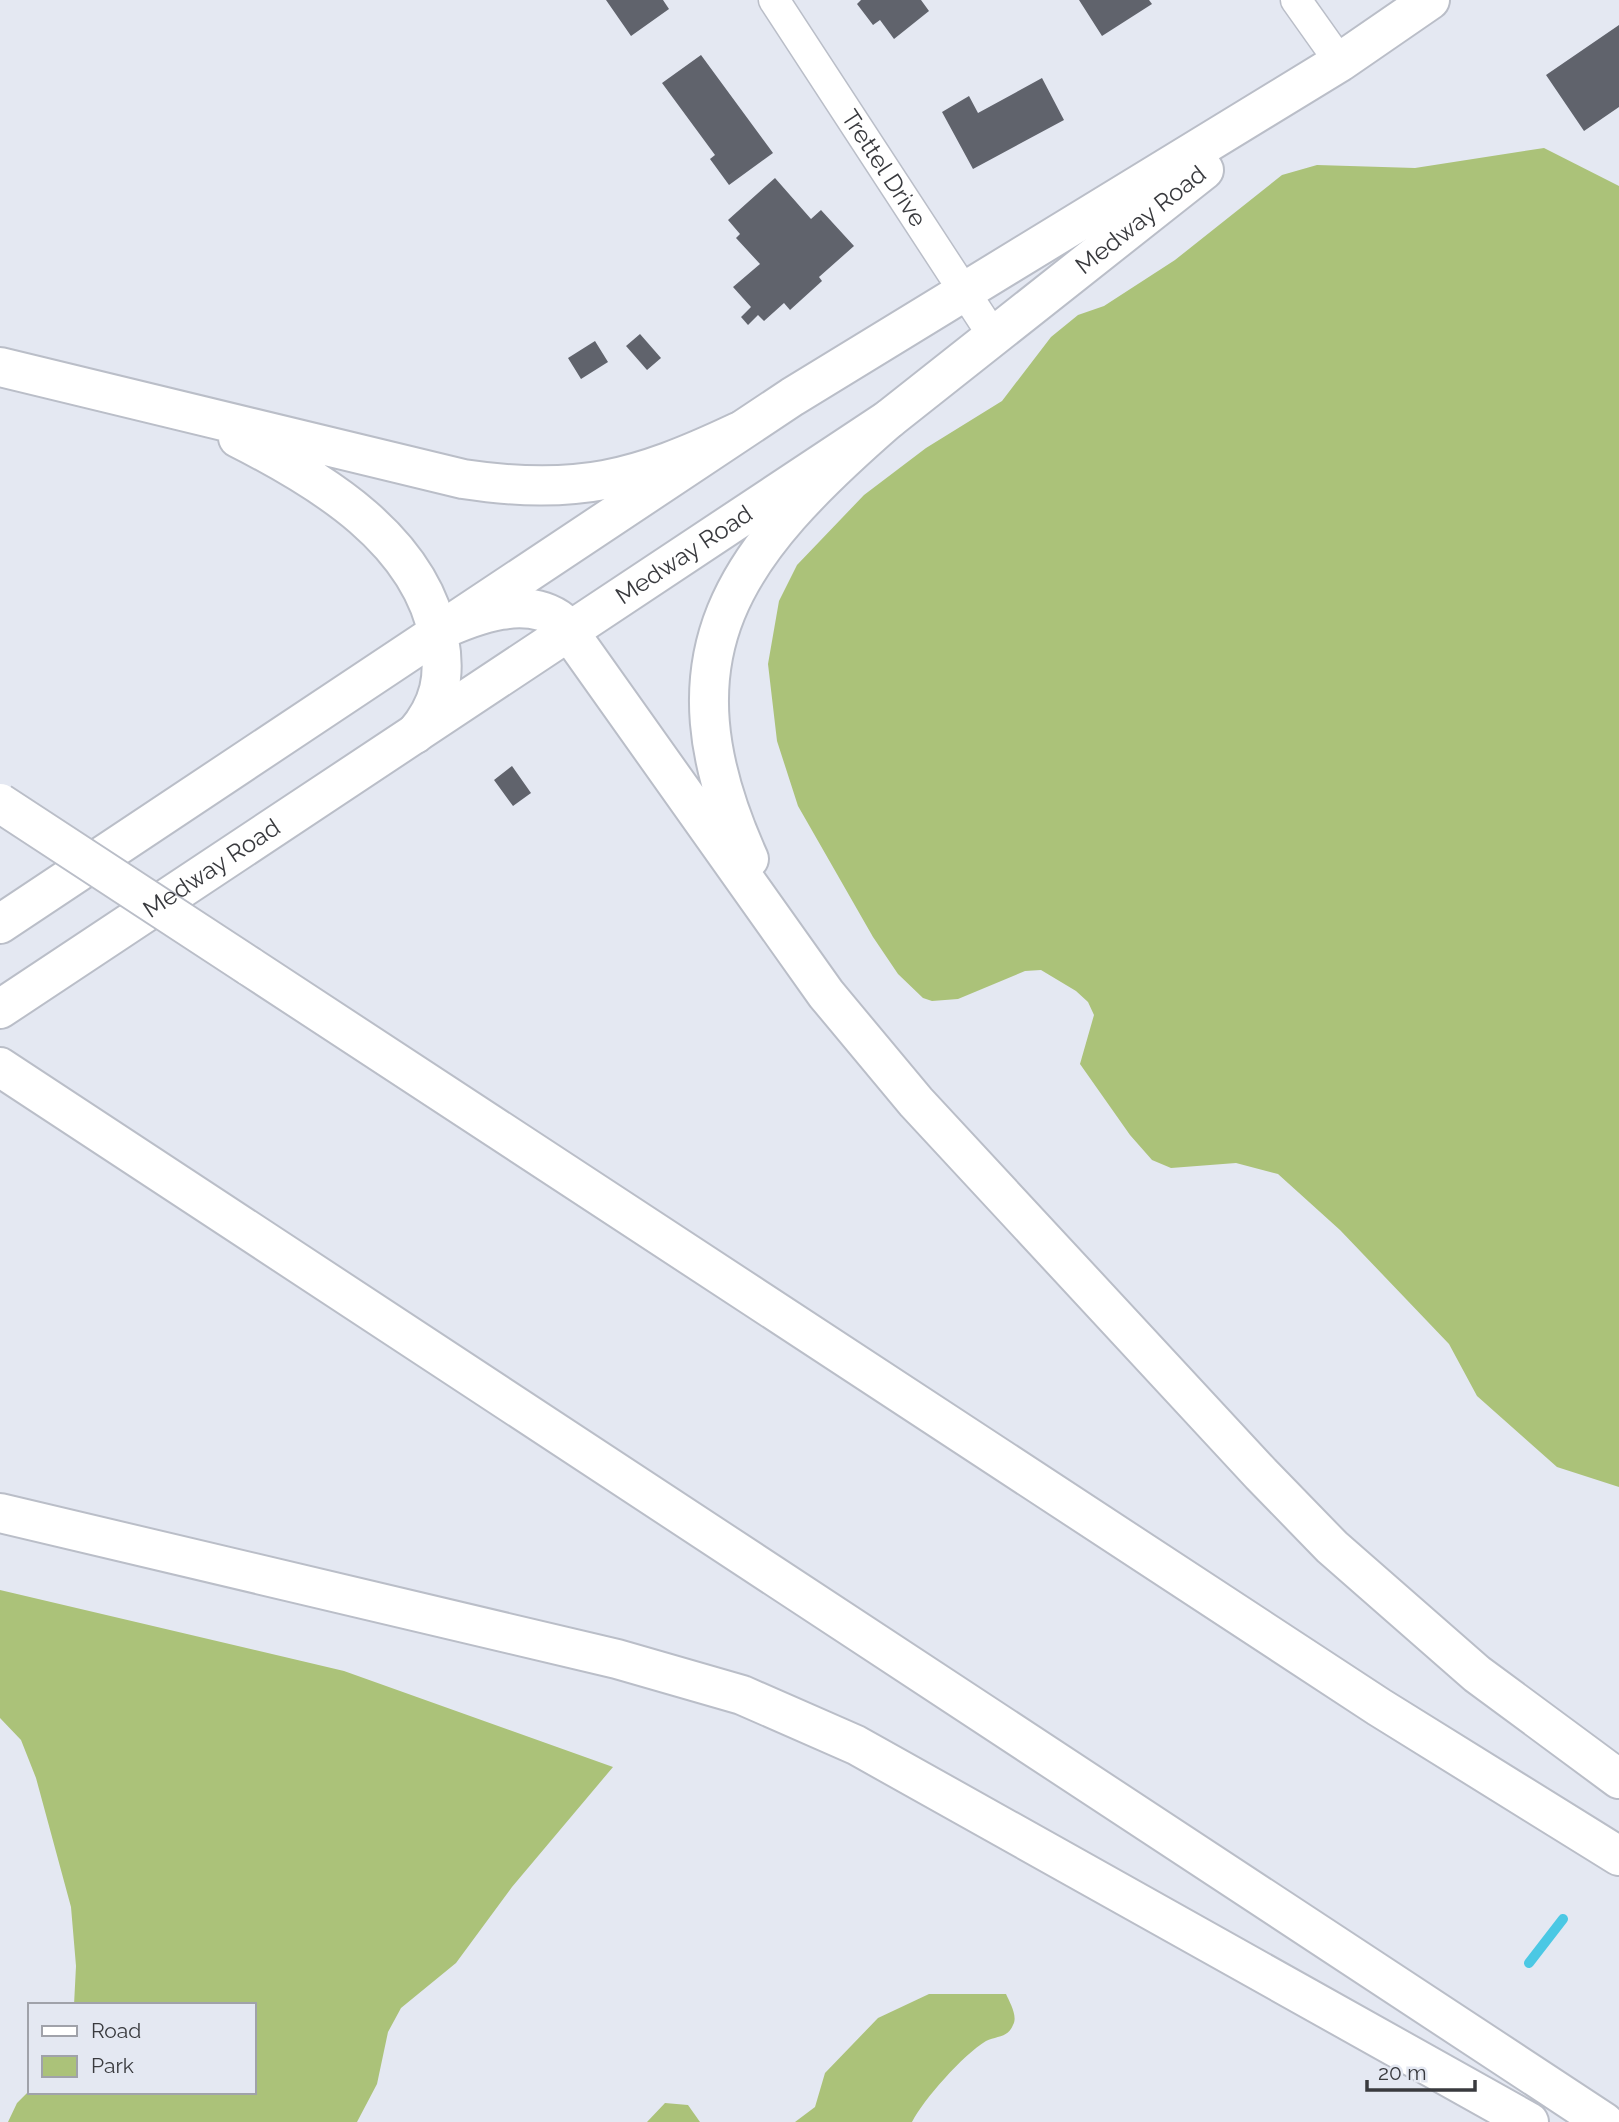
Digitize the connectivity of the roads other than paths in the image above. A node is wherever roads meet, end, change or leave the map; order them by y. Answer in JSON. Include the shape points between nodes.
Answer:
{"nodes":[{"id":1,"x":774,"y":0,"type":"edge"},
{"id":2,"x":1296,"y":0,"type":"edge"},
{"id":3,"x":1430,"y":0,"type":"edge"},
{"id":4,"x":1340,"y":62,"type":"junction"},
{"id":5,"x":965,"y":292,"type":"junction"},
{"id":6,"x":994,"y":337,"type":"junction"},
{"id":7,"x":0,"y":367,"type":"edge"},
{"id":8,"x":169,"y":407,"type":"junction"},
{"id":9,"x":889,"y":419,"type":"junction"},
{"id":10,"x":738,"y":432,"type":"junction"},
{"id":11,"x":570,"y":631,"type":"junction"},
{"id":12,"x":438,"y":632,"type":"junction"},
{"id":13,"x":415,"y":734,"type":"junction"},
{"id":14,"x":0,"y":803,"type":"edge"},
{"id":15,"x":0,"y":924,"type":"edge"},
{"id":16,"x":805,"y":966,"type":"junction"},
{"id":17,"x":0,"y":1009,"type":"edge"},
{"id":18,"x":0,"y":1067,"type":"edge"},
{"id":19,"x":0,"y":1513,"type":"edge"},
{"id":20,"x":1619,"y":1779,"type":"edge"},
{"id":21,"x":1619,"y":1856,"type":"edge"},
{"id":22,"x":1530,"y":2122,"type":"edge"},
{"id":23,"x":1604,"y":2122,"type":"edge"}],
"edges":[{"from":1,"to":5,"type":"street","name":"Trettel Drive"},
{"from":2,"to":4,"type":"street"},
{"from":3,"to":4,"type":"main road","name":"Medway Road"},
{"from":4,"to":5,"type":"main road","name":"Medway Road"},
{"from":4,"to":6,"type":"main road","name":"Medway Road"},
{"from":5,"to":6,"type":"street","name":"Trettel Drive"},
{"from":5,"to":10,"type":"main road","name":"Medway Road"},
{"from":6,"to":9,"type":"main road","name":"Medway Road"},
{"from":7,"to":8,"type":"main road"},
{"from":8,"to":10,"type":"main road","via":[[463,479],[528,487],[613,480],[667,464]]},
{"from":8,"to":12,"type":"main road","via":[[262,451],[345,503],[405,564],[425,596]]},
{"from":9,"to":11,"type":"main road","name":"Medway Road"},
{"from":9,"to":16,"type":"main road","via":[[811,491],[767,540],[727,609],[713,654],[708,723],[726,801],[755,874]]},
{"from":10,"to":12,"type":"main road","name":"Medway Road"},
{"from":11,"to":12,"type":"main road","via":[[553,615],[530,608],[483,615]]},
{"from":11,"to":13,"type":"main road","name":"Medway Road"},
{"from":11,"to":16,"type":"main road"},
{"from":12,"to":13,"type":"main road","via":[[442,680],[433,709]]},
{"from":12,"to":15,"type":"main road","name":"Medway Road"},
{"from":13,"to":17,"type":"main road","name":"Medway Road"},
{"from":14,"to":21,"type":"main road","bridge":true,"via":[[1379,1707]]},
{"from":16,"to":20,"type":"main road","via":[[916,1102],[1332,1547],[1458,1659]]},
{"from":18,"to":23,"type":"main road"},
{"from":19,"to":22,"type":"main road","via":[[617,1659],[707,1683],[776,1709],[929,1784]]}]}
